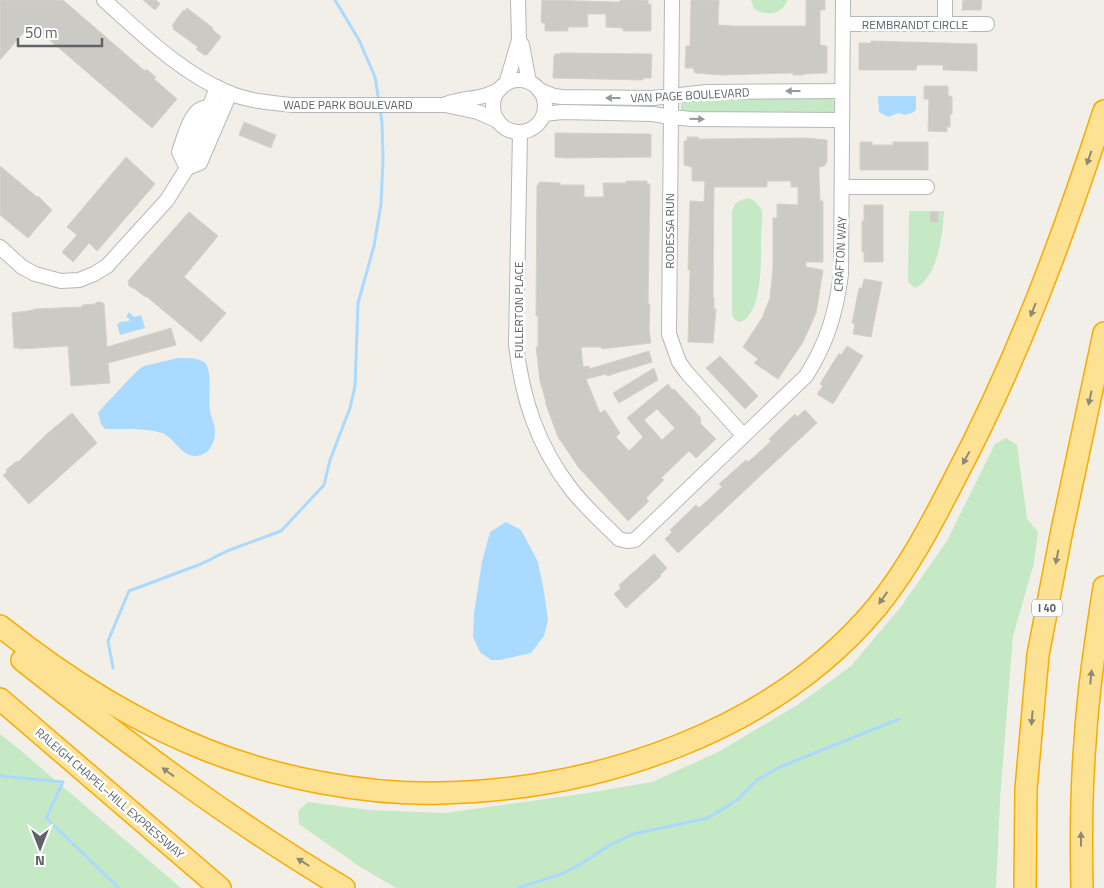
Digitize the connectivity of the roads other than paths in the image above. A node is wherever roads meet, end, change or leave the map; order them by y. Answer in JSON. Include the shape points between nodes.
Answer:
{"nodes":[{"id":1,"x":104,"y":0,"type":"edge"},
{"id":2,"x":518,"y":0,"type":"edge"},
{"id":3,"x":672,"y":0,"type":"edge"},
{"id":4,"x":843,"y":0,"type":"edge"},
{"id":5,"x":945,"y":0,"type":"edge"},
{"id":6,"x":842,"y":24,"type":"junction"},
{"id":7,"x":945,"y":24,"type":"junction"},
{"id":8,"x":988,"y":24,"type":"dead end"},
{"id":9,"x":519,"y":40,"type":"junction"},
{"id":10,"x":503,"y":86,"type":"junction"},
{"id":11,"x":534,"y":86,"type":"junction"},
{"id":12,"x":224,"y":90,"type":"junction"},
{"id":13,"x":842,"y":91,"type":"junction"},
{"id":14,"x":670,"y":96,"type":"junction"},
{"id":15,"x":445,"y":105,"type":"junction"},
{"id":16,"x":1104,"y":111,"type":"edge"},
{"id":17,"x":544,"y":114,"type":"junction"},
{"id":18,"x":670,"y":117,"type":"junction"},
{"id":19,"x":842,"y":120,"type":"junction"},
{"id":20,"x":498,"y":121,"type":"junction"},
{"id":21,"x":202,"y":129,"type":"junction"},
{"id":22,"x":520,"y":132,"type":"junction"},
{"id":23,"x":186,"y":168,"type":"junction"},
{"id":24,"x":842,"y":187,"type":"junction"},
{"id":25,"x":928,"y":187,"type":"dead end"},
{"id":26,"x":0,"y":247,"type":"edge"},
{"id":27,"x":1104,"y":333,"type":"edge"},
{"id":28,"x":743,"y":435,"type":"junction"},
{"id":29,"x":627,"y":541,"type":"joint"},
{"id":30,"x":1104,"y":587,"type":"edge"},
{"id":31,"x":0,"y":626,"type":"edge"},
{"id":32,"x":0,"y":642,"type":"edge"},
{"id":33,"x":0,"y":699,"type":"edge"},
{"id":34,"x":220,"y":888,"type":"edge"},
{"id":35,"x":344,"y":888,"type":"edge"},
{"id":36,"x":1025,"y":888,"type":"edge"},
{"id":37,"x":1082,"y":888,"type":"edge"}],
"edges":[{"from":1,"to":12,"type":"street","name":"WADE PARK BOULEVARD","via":[[183,67]]},
{"from":2,"to":9,"type":"street"},
{"from":3,"to":14,"type":"street","name":"RODESSA RUN"},
{"from":4,"to":6,"type":"street","name":"CRAFTON WAY"},
{"from":5,"to":7,"type":"street"},
{"from":6,"to":7,"type":"street","name":"REMBRANDT CIRCLE"},
{"from":6,"to":13,"type":"street","name":"CRAFTON WAY"},
{"from":7,"to":8,"type":"street","name":"REMBRANDT CIRCLE"},
{"from":9,"to":10,"type":"street"},
{"from":9,"to":11,"type":"street"},
{"from":10,"to":11,"type":"street","via":[[513,81]]},
{"from":10,"to":15,"type":"street","name":"WADE PARK BOULEVARD","via":[[485,96]]},
{"from":10,"to":20,"type":"street","via":[[493,105]]},
{"from":14,"to":11,"type":"street","name":"VAN PAGE BOULEVARD","one_way":true,"via":[[562,97]]},
{"from":11,"to":17,"type":"street","via":[[545,101]]},
{"from":12,"to":15,"type":"street","name":"WADE PARK BOULEVARD","via":[[272,103]]},
{"from":12,"to":21,"type":"street"},
{"from":12,"to":21,"type":"street","via":[[210,106]]},
{"from":13,"to":14,"type":"street","name":"VAN PAGE BOULEVARD","one_way":true,"via":[[707,92]]},
{"from":13,"to":19,"type":"street","name":"CRAFTON WAY"},
{"from":14,"to":18,"type":"street","name":"RODESSA RUN"},
{"from":15,"to":20,"type":"street","name":"WADE PARK BOULEVARD","via":[[478,112]]},
{"from":16,"to":31,"type":"highway","one_way":true,"via":[[1024,333],[930,527],[876,607],[848,637],[784,690],[706,733],[617,767],[526,786],[436,794],[344,786],[254,766],[210,752],[163,731],[71,679]]},
{"from":17,"to":18,"type":"street","name":"VAN PAGE BOULEVARD"},
{"from":17,"to":22,"type":"street","via":[[534,127]]},
{"from":18,"to":19,"type":"street","name":"VAN PAGE BOULEVARD","one_way":true},
{"from":18,"to":28,"type":"street","name":"RODESSA RUN","via":[[669,334],[683,368]]},
{"from":19,"to":24,"type":"street","name":"CRAFTON WAY"},
{"from":20,"to":22,"type":"street","via":[[504,127]]},
{"from":21,"to":23,"type":"street","via":[[200,163]]},
{"from":21,"to":23,"type":"street","via":[[179,152]]},
{"from":22,"to":29,"type":"street","name":"FULLERTON PLACE","via":[[516,344],[519,375],[539,436],[554,464],[588,508],[619,539]]},
{"from":23,"to":26,"type":"street","via":[[166,200],[107,266],[94,274],[79,280],[61,281],[35,274]]},
{"from":24,"to":25,"type":"street"},
{"from":24,"to":28,"type":"street","name":"CRAFTON WAY","via":[[841,274],[830,329],[806,376]]},
{"from":27,"to":36,"type":"highway","number":"I 40","one_way":true,"via":[[1038,655],[1026,789]]},
{"from":28,"to":29,"type":"street","name":"CRAFTON WAY","via":[[635,540]]},
{"from":37,"to":30,"type":"highway","one_way":true,"via":[[1085,742]]},
{"from":35,"to":32,"type":"highway","one_way":true,"via":[[186,784],[108,728]]},
{"from":33,"to":34,"type":"highway","name":"RALEIGH CHAPEL–HILL EXPRESSWAY"}]}
